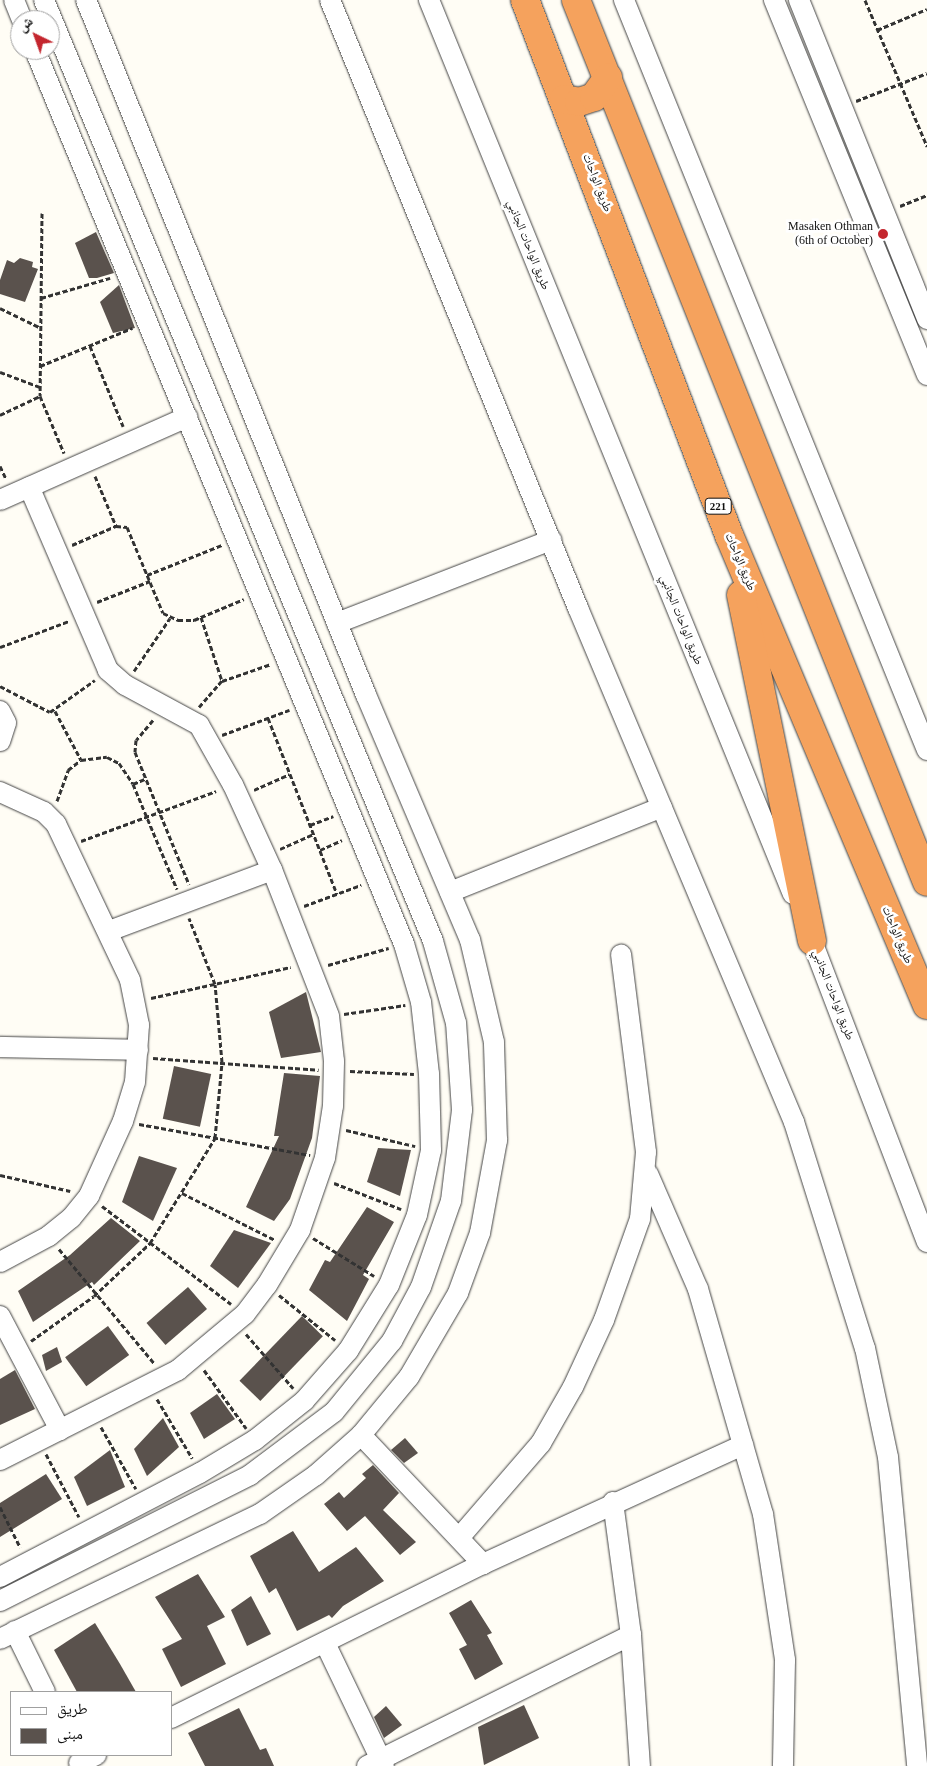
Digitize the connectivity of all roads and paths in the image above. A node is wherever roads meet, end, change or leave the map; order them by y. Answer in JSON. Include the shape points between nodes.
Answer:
{"nodes":[{"id":1,"x":44,"y":0,"type":"edge"},
{"id":2,"x":86,"y":0,"type":"edge"},
{"id":3,"x":330,"y":0,"type":"edge"},
{"id":4,"x":429,"y":0,"type":"edge"},
{"id":5,"x":525,"y":0,"type":"edge"},
{"id":6,"x":576,"y":0,"type":"edge"},
{"id":7,"x":624,"y":0,"type":"edge"},
{"id":8,"x":774,"y":0,"type":"edge"},
{"id":9,"x":799,"y":0,"type":"edge"},
{"id":10,"x":864,"y":0,"type":"edge"},
{"id":11,"x":927,"y":9,"type":"edge"},
{"id":12,"x":877,"y":30,"type":"junction"},
{"id":13,"x":38,"y":60,"type":"edge"},
{"id":14,"x":927,"y":73,"type":"edge"},
{"id":15,"x":608,"y":78,"type":"junction"},
{"id":16,"x":900,"y":84,"type":"junction"},
{"id":17,"x":564,"y":98,"type":"junction"},
{"id":18,"x":842,"y":107,"type":"junction"},
{"id":19,"x":926,"y":138,"type":"edge"},
{"id":20,"x":927,"y":146,"type":"edge"},
{"id":21,"x":927,"y":195,"type":"edge"},
{"id":22,"x":884,"y":212,"type":"junction"},
{"id":23,"x":42,"y":214,"type":"dead end"},
{"id":24,"x":126,"y":274,"type":"junction"},
{"id":25,"x":42,"y":298,"type":"junction"},
{"id":26,"x":0,"y":308,"type":"edge"},
{"id":27,"x":927,"y":319,"type":"edge"},
{"id":28,"x":147,"y":322,"type":"junction"},
{"id":29,"x":41,"y":328,"type":"junction"},
{"id":30,"x":90,"y":346,"type":"junction"},
{"id":31,"x":40,"y":366,"type":"junction"},
{"id":32,"x":0,"y":372,"type":"edge"},
{"id":33,"x":927,"y":375,"type":"edge"},
{"id":34,"x":40,"y":387,"type":"junction"},
{"id":35,"x":40,"y":396,"type":"junction"},
{"id":36,"x":0,"y":415,"type":"edge"},
{"id":37,"x":187,"y":417,"type":"junction"},
{"id":38,"x":130,"y":442,"type":"junction"},
{"id":39,"x":79,"y":465,"type":"junction"},
{"id":40,"x":29,"y":487,"type":"junction"},
{"id":41,"x":0,"y":500,"type":"edge"},
{"id":42,"x":116,"y":526,"type":"junction"},
{"id":43,"x":729,"y":535,"type":"junction"},
{"id":44,"x":237,"y":539,"type":"junction"},
{"id":45,"x":551,"y":540,"type":"junction"},
{"id":46,"x":56,"y":552,"type":"junction"},
{"id":47,"x":147,"y":575,"type":"junction"},
{"id":48,"x":150,"y":581,"type":"junction"},
{"id":49,"x":259,"y":592,"type":"junction"},
{"id":50,"x":83,"y":612,"type":"junction"},
{"id":51,"x":201,"y":617,"type":"junction"},
{"id":52,"x":170,"y":618,"type":"junction"},
{"id":53,"x":337,"y":623,"type":"junction"},
{"id":54,"x":0,"y":647,"type":"edge"},
{"id":55,"x":286,"y":658,"type":"junction"},
{"id":56,"x":108,"y":670,"type":"junction"},
{"id":57,"x":222,"y":681,"type":"junction"},
{"id":58,"x":125,"y":685,"type":"junction"},
{"id":59,"x":0,"y":686,"type":"edge"},
{"id":60,"x":165,"y":704,"type":"junction"},
{"id":61,"x":336,"y":707,"type":"junction"},
{"id":62,"x":307,"y":710,"type":"junction"},
{"id":63,"x":0,"y":711,"type":"edge"},
{"id":64,"x":55,"y":711,"type":"junction"},
{"id":65,"x":189,"y":718,"type":"junction"},
{"id":66,"x":268,"y":718,"type":"junction"},
{"id":67,"x":210,"y":740,"type":"junction"},
{"id":68,"x":0,"y":741,"type":"edge"},
{"id":69,"x":927,"y":750,"type":"edge"},
{"id":70,"x":81,"y":760,"type":"junction"},
{"id":71,"x":290,"y":774,"type":"junction"},
{"id":72,"x":147,"y":778,"type":"junction"},
{"id":73,"x":133,"y":784,"type":"junction"},
{"id":74,"x":236,"y":791,"type":"junction"},
{"id":75,"x":0,"y":792,"type":"edge"},
{"id":76,"x":662,"y":807,"type":"junction"},
{"id":77,"x":348,"y":810,"type":"junction"},
{"id":78,"x":161,"y":812,"type":"junction"},
{"id":79,"x":51,"y":817,"type":"junction"},
{"id":80,"x":146,"y":817,"type":"junction"},
{"id":81,"x":310,"y":825,"type":"junction"},
{"id":82,"x":314,"y":834,"type":"junction"},
{"id":83,"x":358,"y":834,"type":"junction"},
{"id":84,"x":68,"y":846,"type":"junction"},
{"id":85,"x":320,"y":850,"type":"junction"},
{"id":86,"x":269,"y":862,"type":"junction"},
{"id":87,"x":377,"y":880,"type":"junction"},
{"id":88,"x":927,"y":882,"type":"edge"},
{"id":89,"x":450,"y":892,"type":"junction"},
{"id":90,"x":337,"y":894,"type":"junction"},
{"id":91,"x":189,"y":901,"type":"junction"},
{"id":92,"x":289,"y":911,"type":"junction"},
{"id":93,"x":109,"y":931,"type":"junction"},
{"id":94,"x":812,"y":941,"type":"junction"},
{"id":95,"x":404,"y":944,"type":"junction"},
{"id":96,"x":621,"y":955,"type":"dead end"},
{"id":97,"x":312,"y":966,"type":"junction"},
{"id":98,"x":215,"y":984,"type":"junction"},
{"id":99,"x":136,"y":1001,"type":"junction"},
{"id":100,"x":421,"y":1002,"type":"junction"},
{"id":101,"x":927,"y":1005,"type":"edge"},
{"id":102,"x":329,"y":1016,"type":"junction"},
{"id":103,"x":0,"y":1047,"type":"edge"},
{"id":104,"x":138,"y":1053,"type":"junction"},
{"id":105,"x":222,"y":1062,"type":"junction"},
{"id":106,"x":334,"y":1071,"type":"junction"},
{"id":107,"x":429,"y":1074,"type":"junction"},
{"id":108,"x":123,"y":1121,"type":"junction"},
{"id":109,"x":330,"y":1127,"type":"junction"},
{"id":110,"x":215,"y":1138,"type":"junction"},
{"id":111,"x":431,"y":1150,"type":"junction"},
{"id":112,"x":325,"y":1158,"type":"junction"},
{"id":113,"x":647,"y":1173,"type":"junction"},
{"id":114,"x":0,"y":1175,"type":"edge"},
{"id":115,"x":320,"y":1178,"type":"junction"},
{"id":116,"x":182,"y":1193,"type":"junction"},
{"id":117,"x":88,"y":1196,"type":"junction"},
{"id":118,"x":417,"y":1215,"type":"junction"},
{"id":119,"x":300,"y":1230,"type":"junction"},
{"id":120,"x":49,"y":1236,"type":"junction"},
{"id":121,"x":150,"y":1242,"type":"junction"},
{"id":122,"x":927,"y":1242,"type":"edge"},
{"id":123,"x":290,"y":1248,"type":"junction"},
{"id":124,"x":0,"y":1262,"type":"edge"},
{"id":125,"x":267,"y":1285,"type":"junction"},
{"id":126,"x":390,"y":1285,"type":"junction"},
{"id":127,"x":94,"y":1296,"type":"junction"},
{"id":128,"x":0,"y":1316,"type":"edge"},
{"id":129,"x":240,"y":1318,"type":"junction"},
{"id":130,"x":18,"y":1350,"type":"junction"},
{"id":131,"x":348,"y":1351,"type":"junction"},
{"id":132,"x":195,"y":1357,"type":"junction"},
{"id":133,"x":157,"y":1381,"type":"junction"},
{"id":134,"x":304,"y":1401,"type":"junction"},
{"id":135,"x":94,"y":1413,"type":"junction"},
{"id":136,"x":60,"y":1430,"type":"junction"},
{"id":137,"x":361,"y":1435,"type":"junction"},
{"id":138,"x":38,"y":1440,"type":"junction"},
{"id":139,"x":255,"y":1440,"type":"junction"},
{"id":140,"x":743,"y":1445,"type":"junction"},
{"id":141,"x":0,"y":1460,"type":"edge"},
{"id":142,"x":200,"y":1473,"type":"junction"},
{"id":143,"x":613,"y":1502,"type":"junction"},
{"id":144,"x":144,"y":1504,"type":"junction"},
{"id":145,"x":0,"y":1507,"type":"edge"},
{"id":146,"x":87,"y":1532,"type":"junction"},
{"id":147,"x":459,"y":1538,"type":"junction"},
{"id":148,"x":28,"y":1563,"type":"junction"},
{"id":149,"x":483,"y":1564,"type":"junction"},
{"id":150,"x":0,"y":1577,"type":"edge"},
{"id":151,"x":0,"y":1601,"type":"edge"},
{"id":152,"x":8,"y":1635,"type":"edge"},
{"id":153,"x":631,"y":1635,"type":"junction"},
{"id":154,"x":325,"y":1643,"type":"junction"},
{"id":155,"x":44,"y":1691,"type":"edge"},
{"id":156,"x":172,"y":1718,"type":"edge"},
{"id":157,"x":377,"y":1763,"type":"edge"},
{"id":158,"x":640,"y":1766,"type":"edge"},
{"id":159,"x":783,"y":1766,"type":"edge"},
{"id":160,"x":917,"y":1766,"type":"edge"}],
"edges":[{"from":1,"to":61,"type":"street"},
{"from":2,"to":53,"type":"street"},
{"from":3,"to":45,"type":"street"},
{"from":4,"to":94,"type":"street","name":"طريق الواحات الجانبي"},
{"from":5,"to":17,"type":"highway","name":"طريق الواحات","number":"221"},
{"from":6,"to":15,"type":"highway"},
{"from":7,"to":69,"type":"street"},
{"from":8,"to":33,"type":"street"},
{"from":9,"to":18,"type":"street"},
{"from":10,"to":12,"type":"path"},
{"from":11,"to":12,"type":"path"},
{"from":12,"to":16,"type":"path"},
{"from":13,"to":24,"type":"street"},
{"from":14,"to":16,"type":"path"},
{"from":15,"to":17,"type":"highway","via":[[594,97],[579,102]]},
{"from":15,"to":88,"type":"highway"},
{"from":16,"to":18,"type":"path"},
{"from":16,"to":19,"type":"path"},
{"from":17,"to":43,"type":"highway","name":"طريق الواحات","number":"221"},
{"from":18,"to":22,"type":"street"},
{"from":19,"to":20,"type":"path"},
{"from":21,"to":22,"type":"path"},
{"from":22,"to":27,"type":"street"},
{"from":23,"to":25,"type":"path"},
{"from":24,"to":25,"type":"path"},
{"from":24,"to":28,"type":"street"},
{"from":25,"to":29,"type":"path"},
{"from":26,"to":29,"type":"path"},
{"from":28,"to":30,"type":"path"},
{"from":28,"to":37,"type":"street"},
{"from":29,"to":31,"type":"path"},
{"from":30,"to":31,"type":"path"},
{"from":30,"to":38,"type":"path"},
{"from":31,"to":34,"type":"path"},
{"from":32,"to":34,"type":"path"},
{"from":34,"to":35,"type":"path"},
{"from":35,"to":36,"type":"path"},
{"from":35,"to":39,"type":"path"},
{"from":37,"to":38,"type":"street"},
{"from":37,"to":44,"type":"street"},
{"from":38,"to":39,"type":"street"},
{"from":39,"to":40,"type":"street"},
{"from":39,"to":42,"type":"path"},
{"from":40,"to":41,"type":"street"},
{"from":40,"to":46,"type":"street"},
{"from":42,"to":46,"type":"path"},
{"from":42,"to":47,"type":"path","via":[[127,527]]},
{"from":43,"to":94,"type":"highway"},
{"from":43,"to":101,"type":"highway","name":"طريق الواحات","number":"221"},
{"from":44,"to":47,"type":"path"},
{"from":44,"to":49,"type":"street"},
{"from":45,"to":53,"type":"street"},
{"from":45,"to":76,"type":"street"},
{"from":46,"to":50,"type":"street"},
{"from":47,"to":48,"type":"path"},
{"from":48,"to":50,"type":"path"},
{"from":48,"to":52,"type":"path","via":[[163,613]]},
{"from":49,"to":51,"type":"path"},
{"from":49,"to":55,"type":"street"},
{"from":50,"to":54,"type":"path"},
{"from":50,"to":56,"type":"street"},
{"from":51,"to":52,"type":"path","via":[[186,621]]},
{"from":51,"to":57,"type":"path"},
{"from":52,"to":58,"type":"path"},
{"from":53,"to":89,"type":"street"},
{"from":55,"to":57,"type":"path"},
{"from":55,"to":62,"type":"street"},
{"from":56,"to":58,"type":"street"},
{"from":56,"to":64,"type":"path"},
{"from":57,"to":65,"type":"path"},
{"from":58,"to":60,"type":"street"},
{"from":59,"to":64,"type":"path","via":[[46,711]]},
{"from":60,"to":65,"type":"street"},
{"from":60,"to":72,"type":"path","via":[[134,747]]},
{"from":61,"to":62,"type":"street"},
{"from":61,"to":151,"type":"street","via":[[433,941],[456,1023],[462,1080],[460,1141],[450,1201],[433,1259],[392,1341],[355,1389],[306,1435],[250,1475]]},
{"from":62,"to":66,"type":"path"},
{"from":62,"to":77,"type":"street"},
{"from":63,"to":68,"type":"street","via":[[6,723]]},
{"from":64,"to":70,"type":"path"},
{"from":65,"to":67,"type":"street"},
{"from":66,"to":67,"type":"path"},
{"from":66,"to":71,"type":"path"},
{"from":67,"to":74,"type":"street"},
{"from":70,"to":73,"type":"path","via":[[94,756],[113,760]]},
{"from":70,"to":79,"type":"path","via":[[68,770]]},
{"from":71,"to":74,"type":"path"},
{"from":71,"to":81,"type":"path"},
{"from":72,"to":73,"type":"path"},
{"from":72,"to":78,"type":"path"},
{"from":73,"to":80,"type":"path"},
{"from":74,"to":78,"type":"path"},
{"from":74,"to":86,"type":"street"},
{"from":75,"to":79,"type":"street"},
{"from":76,"to":89,"type":"street"},
{"from":76,"to":160,"type":"street","via":[[794,1122],[866,1348],[888,1457]]},
{"from":77,"to":81,"type":"path"},
{"from":77,"to":83,"type":"street"},
{"from":78,"to":80,"type":"path"},
{"from":78,"to":91,"type":"path"},
{"from":79,"to":84,"type":"street"},
{"from":80,"to":84,"type":"path"},
{"from":80,"to":91,"type":"path"},
{"from":81,"to":82,"type":"path"},
{"from":82,"to":85,"type":"path"},
{"from":82,"to":86,"type":"path"},
{"from":83,"to":85,"type":"path"},
{"from":83,"to":87,"type":"street"},
{"from":84,"to":93,"type":"street"},
{"from":85,"to":90,"type":"path"},
{"from":86,"to":91,"type":"street"},
{"from":86,"to":92,"type":"street"},
{"from":87,"to":90,"type":"path"},
{"from":87,"to":95,"type":"street"},
{"from":89,"to":137,"type":"street","via":[[480,974],[494,1042],[498,1108],[493,1171],[470,1263],[444,1322],[409,1377]]},
{"from":90,"to":92,"type":"path"},
{"from":91,"to":93,"type":"street"},
{"from":91,"to":98,"type":"path"},
{"from":92,"to":97,"type":"street"},
{"from":93,"to":99,"type":"street"},
{"from":94,"to":122,"type":"street","name":"طريق الواحات الجانبي"},
{"from":95,"to":97,"type":"path"},
{"from":95,"to":100,"type":"street"},
{"from":96,"to":113,"type":"street"},
{"from":97,"to":98,"type":"path"},
{"from":97,"to":102,"type":"street"},
{"from":98,"to":99,"type":"path"},
{"from":98,"to":105,"type":"path"},
{"from":99,"to":104,"type":"street"},
{"from":100,"to":102,"type":"path"},
{"from":100,"to":107,"type":"street"},
{"from":102,"to":106,"type":"street"},
{"from":103,"to":104,"type":"street"},
{"from":104,"to":105,"type":"path"},
{"from":104,"to":108,"type":"street","via":[[135,1082]]},
{"from":105,"to":106,"type":"path"},
{"from":105,"to":110,"type":"path"},
{"from":106,"to":107,"type":"path"},
{"from":106,"to":109,"type":"street"},
{"from":107,"to":111,"type":"street"},
{"from":108,"to":110,"type":"path"},
{"from":108,"to":117,"type":"street"},
{"from":109,"to":111,"type":"path"},
{"from":109,"to":112,"type":"street"},
{"from":110,"to":112,"type":"path"},
{"from":110,"to":116,"type":"path"},
{"from":111,"to":118,"type":"street"},
{"from":112,"to":115,"type":"street"},
{"from":113,"to":140,"type":"street","via":[[698,1289]]},
{"from":113,"to":147,"type":"street","via":[[640,1219],[604,1320],[573,1387],[541,1443]]},
{"from":114,"to":117,"type":"path"},
{"from":115,"to":118,"type":"path"},
{"from":115,"to":119,"type":"street"},
{"from":116,"to":121,"type":"path"},
{"from":116,"to":123,"type":"path"},
{"from":117,"to":120,"type":"street","via":[[71,1218]]},
{"from":117,"to":121,"type":"path"},
{"from":118,"to":126,"type":"street"},
{"from":119,"to":123,"type":"street"},
{"from":119,"to":126,"type":"path"},
{"from":120,"to":124,"type":"street"},
{"from":120,"to":127,"type":"path"},
{"from":121,"to":127,"type":"path"},
{"from":121,"to":129,"type":"path"},
{"from":123,"to":125,"type":"street"},
{"from":125,"to":129,"type":"street"},
{"from":125,"to":131,"type":"path"},
{"from":126,"to":131,"type":"street"},
{"from":127,"to":130,"type":"path"},
{"from":127,"to":133,"type":"path"},
{"from":128,"to":130,"type":"street"},
{"from":129,"to":132,"type":"street"},
{"from":129,"to":134,"type":"path"},
{"from":130,"to":136,"type":"street"},
{"from":131,"to":134,"type":"street"},
{"from":132,"to":133,"type":"street"},
{"from":132,"to":139,"type":"path"},
{"from":133,"to":135,"type":"street"},
{"from":133,"to":142,"type":"path"},
{"from":134,"to":139,"type":"street"},
{"from":135,"to":136,"type":"street"},
{"from":135,"to":144,"type":"path"},
{"from":136,"to":138,"type":"street"},
{"from":137,"to":147,"type":"street"},
{"from":137,"to":152,"type":"street","via":[[316,1475],[260,1514]]},
{"from":138,"to":141,"type":"street"},
{"from":138,"to":146,"type":"path"},
{"from":139,"to":142,"type":"street"},
{"from":140,"to":143,"type":"street"},
{"from":140,"to":159,"type":"street","via":[[763,1514],[784,1660]]},
{"from":142,"to":144,"type":"street"},
{"from":143,"to":149,"type":"street"},
{"from":143,"to":153,"type":"street"},
{"from":144,"to":146,"type":"street"},
{"from":145,"to":148,"type":"path"},
{"from":146,"to":148,"type":"street"},
{"from":147,"to":149,"type":"street"},
{"from":148,"to":150,"type":"street"},
{"from":149,"to":154,"type":"street"},
{"from":152,"to":155,"type":"street"},
{"from":153,"to":157,"type":"street"},
{"from":153,"to":158,"type":"street"},
{"from":154,"to":156,"type":"street"},
{"from":154,"to":157,"type":"street"}]}
